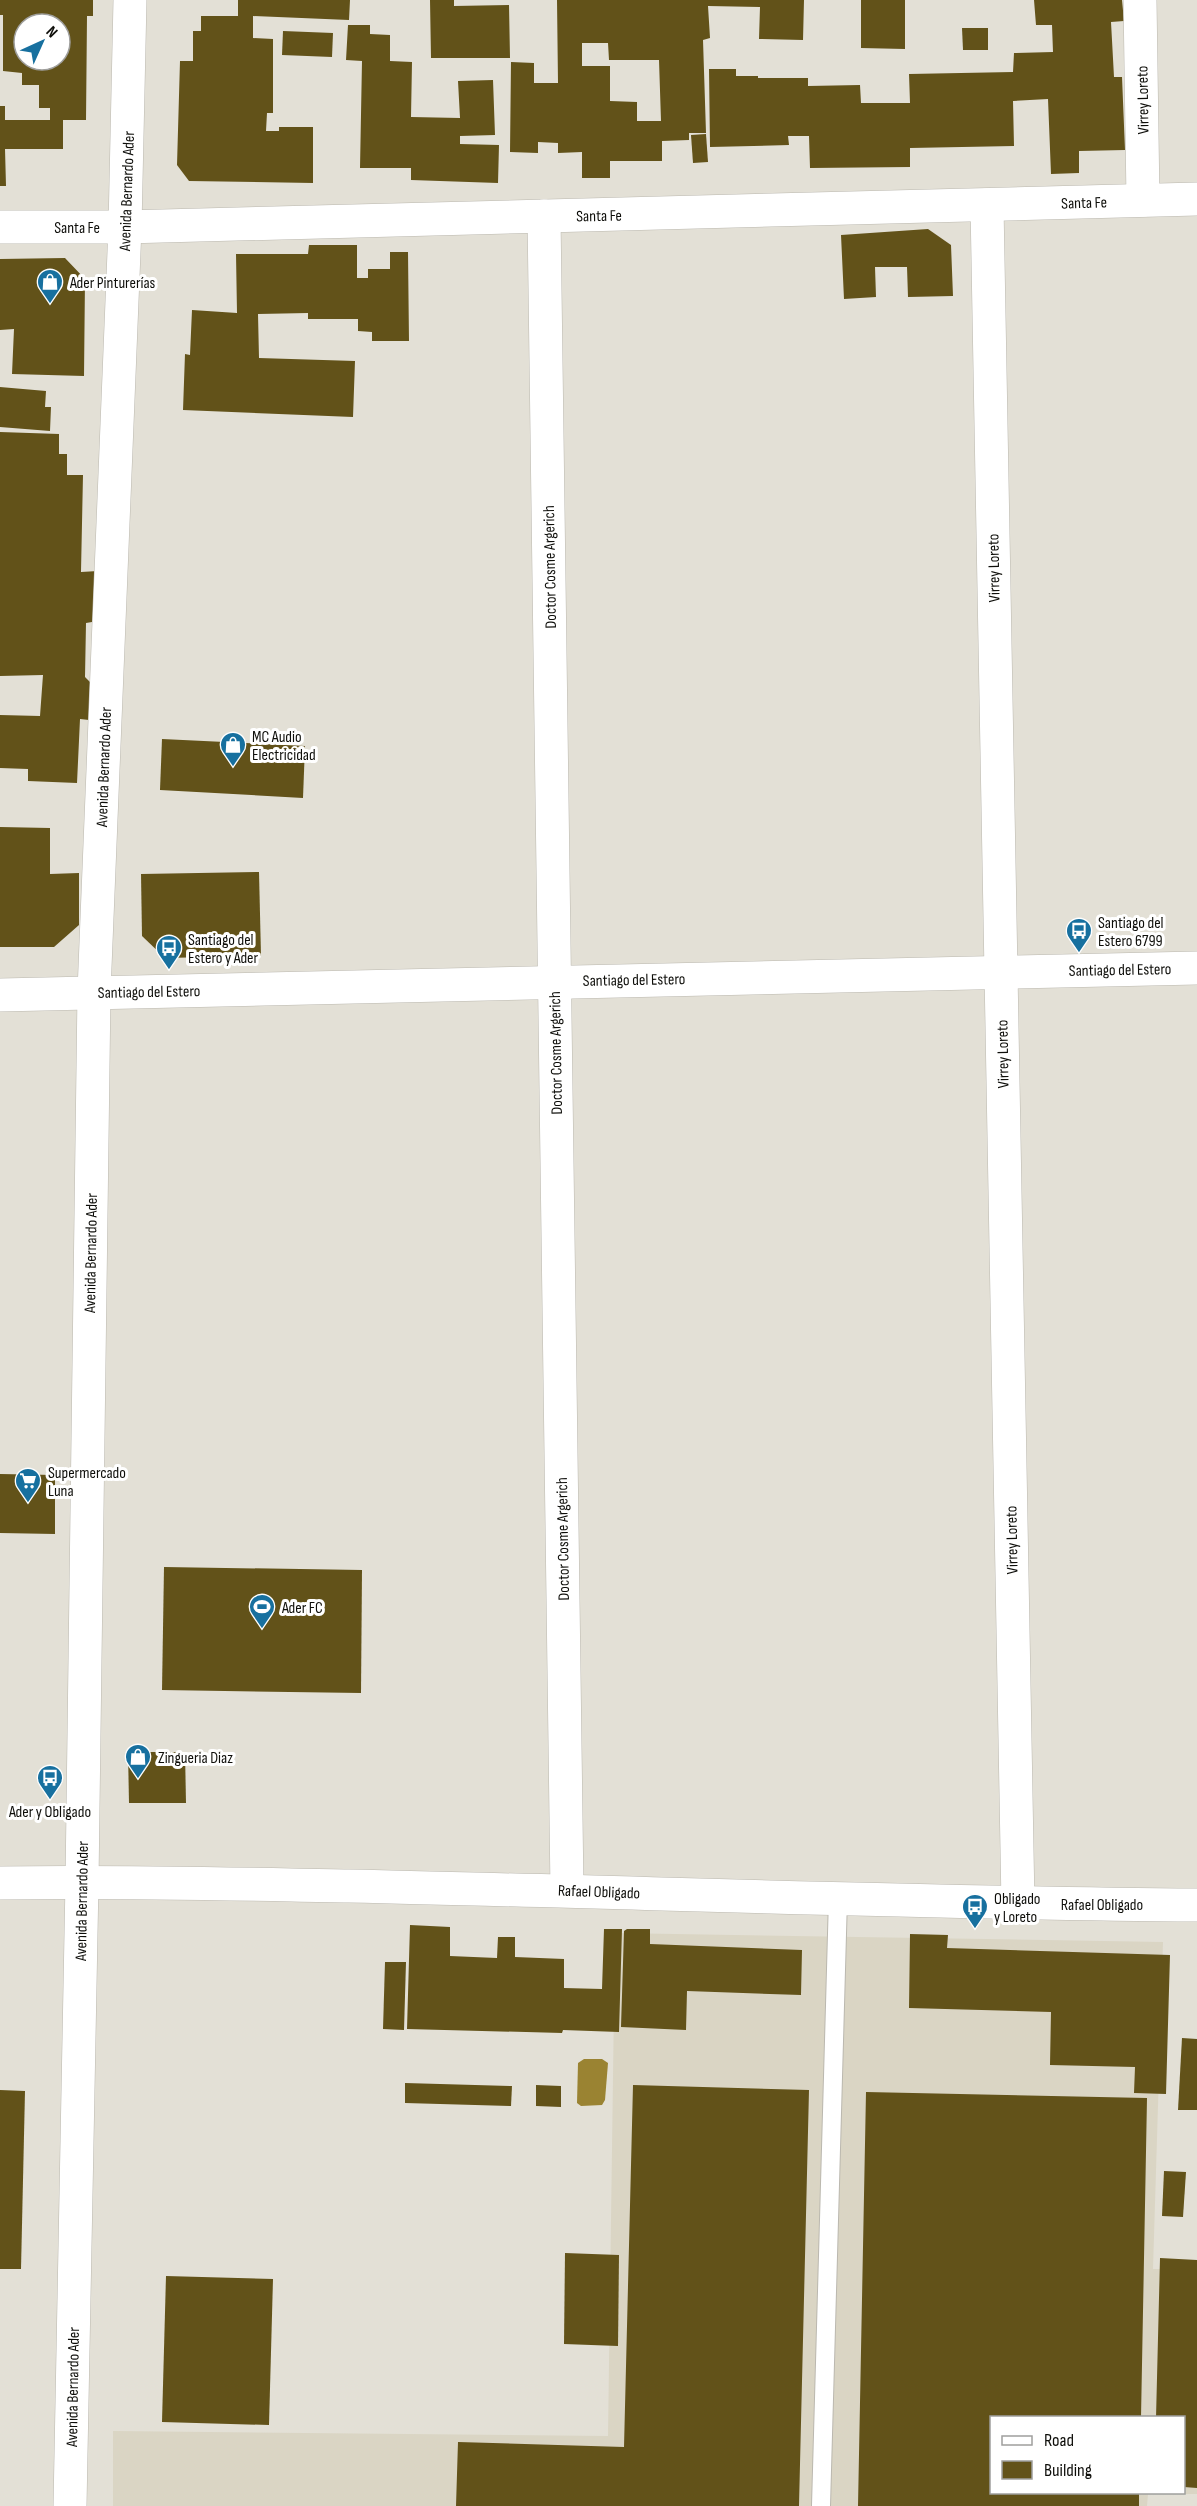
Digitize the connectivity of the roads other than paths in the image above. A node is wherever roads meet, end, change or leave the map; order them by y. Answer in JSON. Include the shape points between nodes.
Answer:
{"nodes":[{"id":1,"x":130,"y":0,"type":"edge"},
{"id":2,"x":1140,"y":0,"type":"edge"},
{"id":3,"x":1197,"y":199,"type":"edge"},
{"id":4,"x":1143,"y":200,"type":"junction"},
{"id":5,"x":987,"y":205,"type":"junction"},
{"id":6,"x":544,"y":216,"type":"junction"},
{"id":7,"x":125,"y":226,"type":"junction"},
{"id":8,"x":0,"y":227,"type":"edge"},
{"id":9,"x":1197,"y":968,"type":"edge"},
{"id":10,"x":1001,"y":973,"type":"junction"},
{"id":11,"x":554,"y":981,"type":"junction"},
{"id":12,"x":94,"y":992,"type":"junction"},
{"id":13,"x":0,"y":995,"type":"edge"},
{"id":14,"x":82,"y":1882,"type":"junction"},
{"id":15,"x":0,"y":1883,"type":"edge"},
{"id":16,"x":567,"y":1890,"type":"junction"},
{"id":17,"x":838,"y":1898,"type":"junction"},
{"id":18,"x":1018,"y":1904,"type":"junction"},
{"id":19,"x":1197,"y":1905,"type":"edge"},
{"id":20,"x":70,"y":2506,"type":"edge"},
{"id":21,"x":821,"y":2506,"type":"edge"}],
"edges":[{"from":1,"to":7,"type":"street","name":"Avenida Bernardo Ader"},
{"from":2,"to":4,"type":"street","name":"Virrey Loreto"},
{"from":3,"to":4,"type":"street","name":"Santa Fe"},
{"from":4,"to":5,"type":"street","name":"Santa Fe"},
{"from":5,"to":6,"type":"street","name":"Santa Fe"},
{"from":5,"to":10,"type":"street","name":"Virrey Loreto"},
{"from":6,"to":7,"type":"street","name":"Santa Fe"},
{"from":6,"to":11,"type":"street","name":"Doctor Cosme Argerich"},
{"from":7,"to":8,"type":"street","name":"Santa Fe"},
{"from":7,"to":12,"type":"street","name":"Avenida Bernardo Ader"},
{"from":9,"to":10,"type":"street","name":"Santiago del Estero"},
{"from":10,"to":11,"type":"street","name":"Santiago del Estero"},
{"from":10,"to":18,"type":"street","name":"Virrey Loreto"},
{"from":11,"to":12,"type":"street","name":"Santiago del Estero"},
{"from":11,"to":16,"type":"street","name":"Doctor Cosme Argerich"},
{"from":12,"to":13,"type":"street","name":"Santiago del Estero"},
{"from":12,"to":14,"type":"street","name":"Avenida Bernardo Ader"},
{"from":14,"to":15,"type":"street","name":"Rafael Obligado"},
{"from":14,"to":16,"type":"street","name":"Rafael Obligado"},
{"from":14,"to":20,"type":"street","name":"Avenida Bernardo Ader"},
{"from":16,"to":17,"type":"street","name":"Rafael Obligado"},
{"from":17,"to":18,"type":"street","name":"Rafael Obligado"},
{"from":17,"to":21,"type":"lane"},
{"from":18,"to":19,"type":"street","name":"Rafael Obligado"}]}
